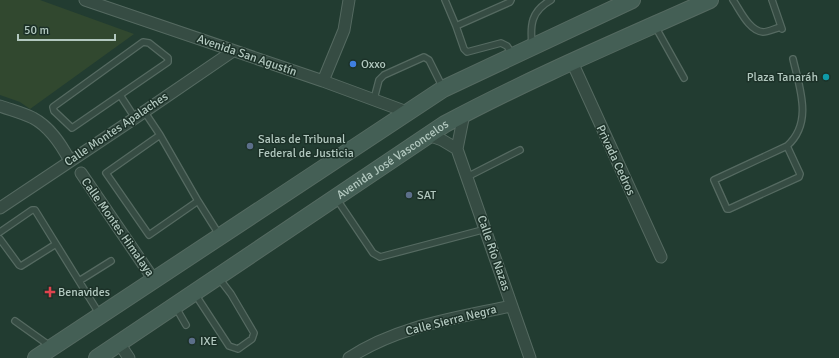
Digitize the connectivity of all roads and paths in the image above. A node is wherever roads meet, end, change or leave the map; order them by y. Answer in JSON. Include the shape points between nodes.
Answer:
{"nodes":[{"id":1,"x":85,"y":0,"type":"edge"},
{"id":2,"x":349,"y":0,"type":"edge"},
{"id":3,"x":445,"y":0,"type":"edge"},
{"id":4,"x":511,"y":0,"type":"edge"},
{"id":5,"x":551,"y":0,"type":"edge"},
{"id":6,"x":632,"y":0,"type":"edge"},
{"id":7,"x":710,"y":0,"type":"edge"},
{"id":8,"x":732,"y":0,"type":"edge"},
{"id":9,"x":772,"y":0,"type":"edge"},
{"id":10,"x":655,"y":25,"type":"junction"},
{"id":11,"x":456,"y":26,"type":"junction"},
{"id":12,"x":532,"y":46,"type":"junction"},
{"id":13,"x":233,"y":51,"type":"junction"},
{"id":14,"x":513,"y":55,"type":"junction"},
{"id":15,"x":793,"y":59,"type":"dead end"},
{"id":16,"x":572,"y":62,"type":"junction"},
{"id":17,"x":684,"y":78,"type":"dead end"},
{"id":18,"x":323,"y":81,"type":"junction"},
{"id":19,"x":443,"y":89,"type":"junction"},
{"id":20,"x":120,"y":96,"type":"junction"},
{"id":21,"x":374,"y":99,"type":"junction"},
{"id":22,"x":0,"y":106,"type":"edge"},
{"id":23,"x":144,"y":111,"type":"junction"},
{"id":24,"x":407,"y":112,"type":"junction"},
{"id":25,"x":464,"y":114,"type":"junction"},
{"id":26,"x":135,"y":118,"type":"junction"},
{"id":27,"x":160,"y":135,"type":"junction"},
{"id":28,"x":428,"y":135,"type":"junction"},
{"id":29,"x":787,"y":146,"type":"junction"},
{"id":30,"x":457,"y":149,"type":"junction"},
{"id":31,"x":520,"y":150,"type":"dead end"},
{"id":32,"x":70,"y":161,"type":"junction"},
{"id":33,"x":81,"y":173,"type":"dead end"},
{"id":34,"x":467,"y":177,"type":"junction"},
{"id":35,"x":336,"y":198,"type":"junction"},
{"id":36,"x":198,"y":202,"type":"junction"},
{"id":37,"x":0,"y":208,"type":"edge"},
{"id":38,"x":486,"y":229,"type":"junction"},
{"id":39,"x":0,"y":232,"type":"edge"},
{"id":40,"x":220,"y":236,"type":"junction"},
{"id":41,"x":0,"y":239,"type":"edge"},
{"id":42,"x":56,"y":244,"type":"junction"},
{"id":43,"x":661,"y":257,"type":"dead end"},
{"id":44,"x":111,"y":261,"type":"dead end"},
{"id":45,"x":218,"y":277,"type":"junction"},
{"id":46,"x":79,"y":280,"type":"junction"},
{"id":47,"x":154,"y":280,"type":"junction"},
{"id":48,"x":194,"y":293,"type":"junction"},
{"id":49,"x":175,"y":306,"type":"junction"},
{"id":50,"x":511,"y":306,"type":"junction"},
{"id":51,"x":100,"y":315,"type":"junction"},
{"id":52,"x":15,"y":321,"type":"dead end"},
{"id":53,"x":186,"y":325,"type":"dead end"},
{"id":54,"x":119,"y":343,"type":"junction"},
{"id":55,"x":52,"y":348,"type":"junction"},
{"id":56,"x":36,"y":358,"type":"edge"},
{"id":57,"x":97,"y":358,"type":"edge"},
{"id":58,"x":129,"y":358,"type":"edge"},
{"id":59,"x":349,"y":358,"type":"edge"},
{"id":60,"x":530,"y":358,"type":"edge"}],
"edges":[{"from":1,"to":13,"type":"street","name":"Avenida San Agustín"},
{"from":2,"to":18,"type":"street","via":[[344,30]]},
{"from":3,"to":11,"type":"lane"},
{"from":4,"to":11,"type":"lane"},
{"from":5,"to":12,"type":"lane","via":[[542,5],[532,20]]},
{"from":6,"to":12,"type":"main road"},
{"from":7,"to":10,"type":"main road","name":"Avenida José Vasconcelos"},
{"from":8,"to":9,"type":"lane","via":[[751,26],[763,32],[782,28]]},
{"from":10,"to":16,"type":"main road","name":"Avenida José Vasconcelos"},
{"from":10,"to":17,"type":"lane"},
{"from":11,"to":14,"type":"lane","via":[[467,52],[501,43],[507,46]]},
{"from":12,"to":14,"type":"main road"},
{"from":13,"to":18,"type":"street","name":"Avenida San Agustín"},
{"from":13,"to":23,"type":"street","name":"Calle Montes Apalaches"},
{"from":14,"to":19,"type":"main road"},
{"from":15,"to":29,"type":"lane","via":[[803,109],[799,132]]},
{"from":16,"to":25,"type":"main road","name":"Avenida José Vasconcelos"},
{"from":16,"to":43,"type":"street","name":"Privada Cedros"},
{"from":18,"to":21,"type":"street","name":"Avenida San Agustín"},
{"from":19,"to":21,"type":"lane","via":[[429,60],[424,57],[384,75],[379,80]]},
{"from":19,"to":24,"type":"main road"},
{"from":20,"to":20,"type":"lane","via":[[168,62],[168,58],[149,43],[143,42],[53,107],[53,110],[72,128]]},
{"from":20,"to":26,"type":"lane"},
{"from":21,"to":24,"type":"street","name":"Avenida San Agustín"},
{"from":22,"to":32,"type":"street","via":[[41,124],[61,144]]},
{"from":23,"to":26,"type":"street","name":"Calle Montes Apalaches"},
{"from":23,"to":27,"type":"lane"},
{"from":24,"to":40,"type":"main road"},
{"from":25,"to":28,"type":"main road","name":"Avenida José Vasconcelos"},
{"from":25,"to":30,"type":"street"},
{"from":26,"to":32,"type":"street","name":"Calle Montes Apalaches"},
{"from":27,"to":36,"type":"lane"},
{"from":27,"to":36,"type":"lane","via":[[106,175],[149,235]]},
{"from":28,"to":30,"type":"street"},
{"from":28,"to":35,"type":"main road","name":"Avenida José Vasconcelos"},
{"from":29,"to":29,"type":"lane","via":[[714,180],[727,209],[799,177],[800,174]]},
{"from":30,"to":34,"type":"street","name":"Calle Río Nazas"},
{"from":31,"to":34,"type":"lane"},
{"from":32,"to":37,"type":"street","name":"Calle Montes Apalaches"},
{"from":33,"to":47,"type":"street","name":"Calle Montes Himalaya"},
{"from":34,"to":38,"type":"street","name":"Calle Río Nazas"},
{"from":35,"to":38,"type":"lane","via":[[373,253],[380,257]]},
{"from":35,"to":45,"type":"main road","name":"Avenida José Vasconcelos"},
{"from":36,"to":40,"type":"lane"},
{"from":38,"to":50,"type":"street","name":"Calle Río Nazas"},
{"from":39,"to":42,"type":"lane","via":[[34,209]]},
{"from":40,"to":47,"type":"main road"},
{"from":41,"to":42,"type":"lane","via":[[21,266]]},
{"from":42,"to":46,"type":"lane"},
{"from":44,"to":46,"type":"lane"},
{"from":45,"to":48,"type":"main road","name":"Avenida José Vasconcelos"},
{"from":45,"to":48,"type":"lane","via":[[254,334],[252,340],[238,349],[229,346]]},
{"from":46,"to":51,"type":"lane"},
{"from":47,"to":51,"type":"main road"},
{"from":48,"to":49,"type":"main road","name":"Avenida José Vasconcelos"},
{"from":49,"to":53,"type":"lane"},
{"from":49,"to":54,"type":"main road","name":"Avenida José Vasconcelos"},
{"from":50,"to":59,"type":"street","name":"Calle Sierra Negra","via":[[435,322],[368,347]]},
{"from":50,"to":60,"type":"street","name":"Calle Río Nazas"},
{"from":51,"to":55,"type":"main road"},
{"from":52,"to":55,"type":"lane"},
{"from":54,"to":57,"type":"main road","name":"Avenida José Vasconcelos"},
{"from":54,"to":58,"type":"street"},
{"from":55,"to":56,"type":"main road"}]}
